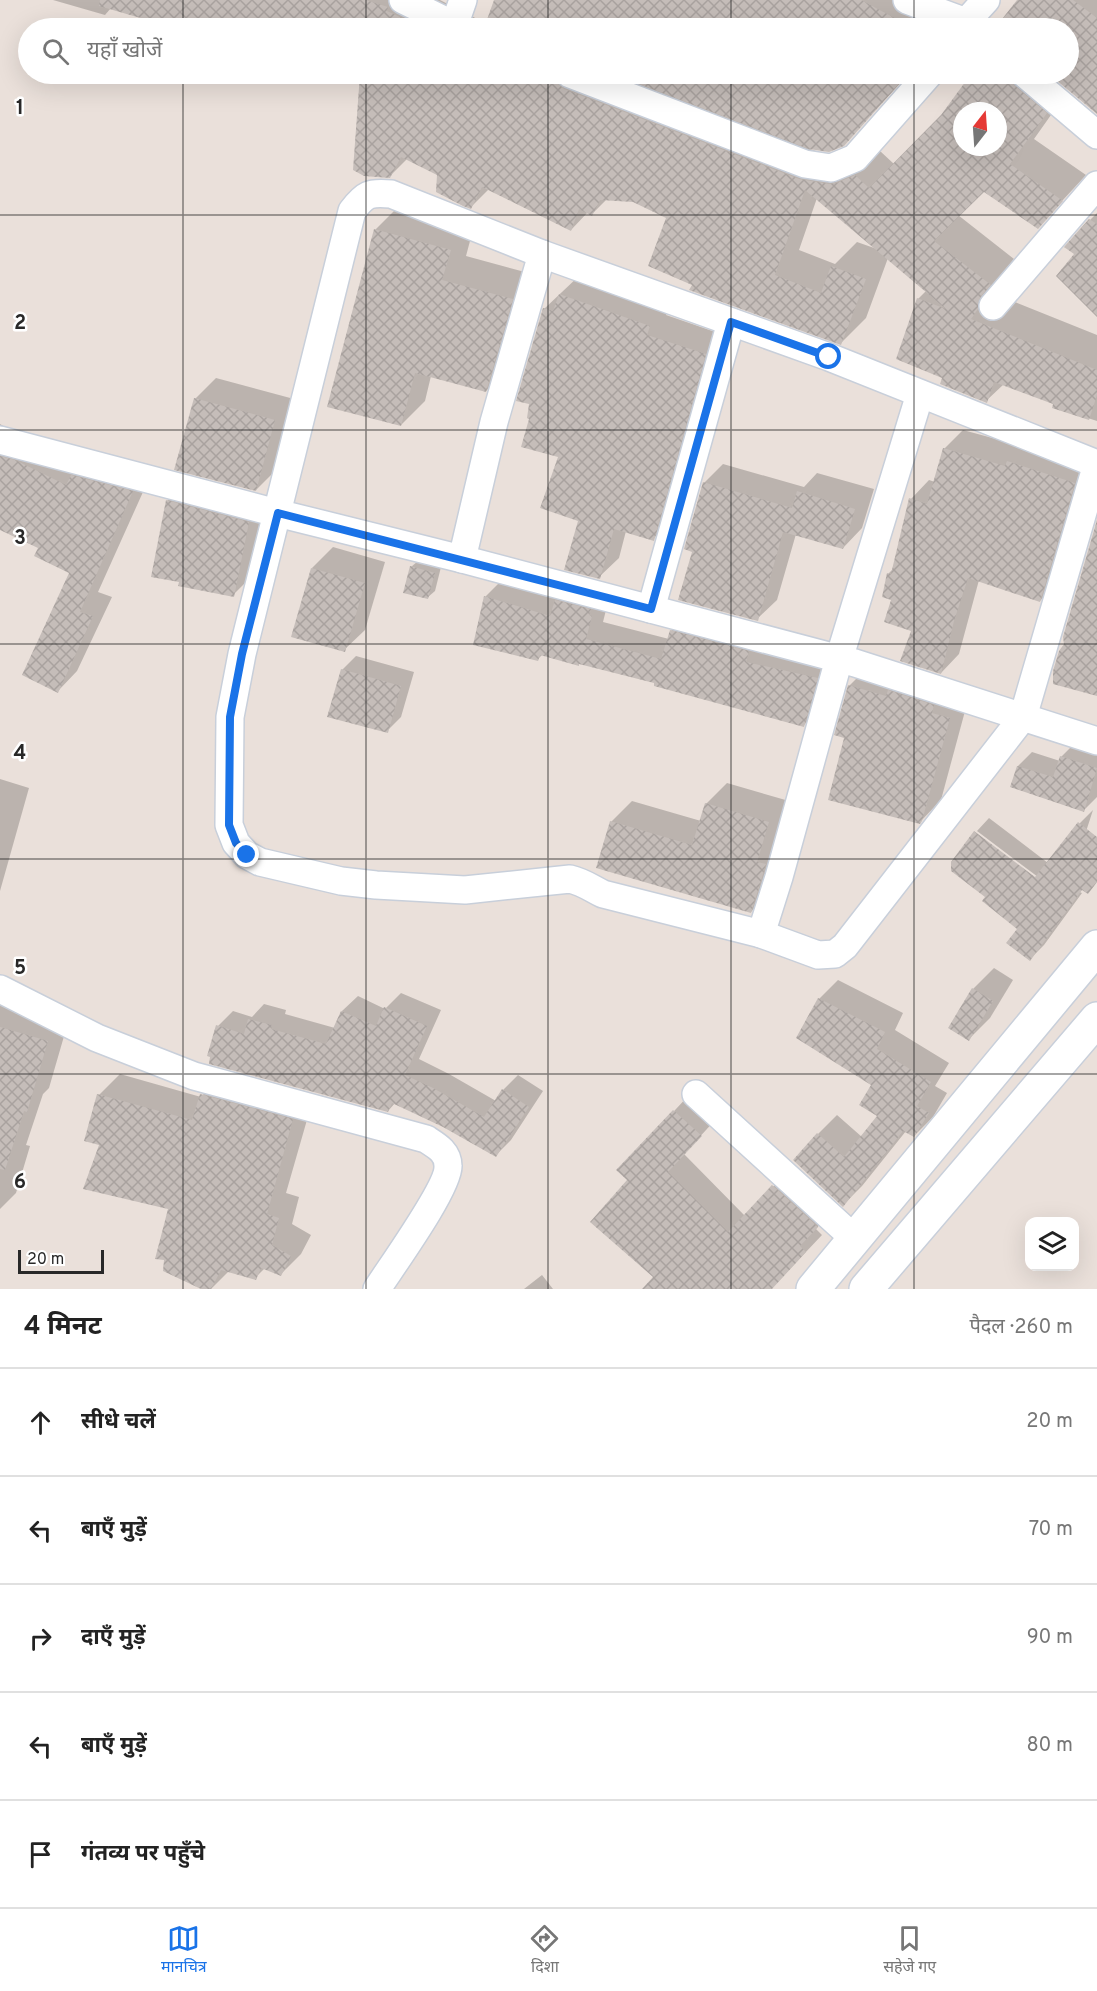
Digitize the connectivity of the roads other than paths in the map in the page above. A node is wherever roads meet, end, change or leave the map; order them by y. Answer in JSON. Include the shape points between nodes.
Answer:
{"nodes":[{"id":1,"x":403,"y":0,"type":"edge"},
{"id":2,"x":463,"y":0,"type":"edge"},
{"id":3,"x":907,"y":0,"type":"edge"},
{"id":4,"x":986,"y":0,"type":"edge"},
{"id":5,"x":439,"y":18,"type":"edge"},
{"id":6,"x":459,"y":18,"type":"edge"},
{"id":7,"x":949,"y":18,"type":"edge"},
{"id":8,"x":973,"y":18,"type":"edge"},
{"id":9,"x":596,"y":84,"type":"edge"},
{"id":10,"x":920,"y":84,"type":"edge"},
{"id":11,"x":1037,"y":84,"type":"edge"},
{"id":12,"x":1097,"y":135,"type":"edge"},
{"id":13,"x":1097,"y":185,"type":"edge"},
{"id":14,"x":542,"y":254,"type":"junction"},
{"id":15,"x":993,"y":306,"type":"dead end"},
{"id":16,"x":731,"y":322,"type":"junction"},
{"id":17,"x":920,"y":394,"type":"junction"},
{"id":18,"x":0,"y":440,"type":"edge"},
{"id":19,"x":1097,"y":464,"type":"edge"},
{"id":20,"x":278,"y":513,"type":"junction"},
{"id":21,"x":462,"y":559,"type":"junction"},
{"id":22,"x":651,"y":609,"type":"junction"},
{"id":23,"x":839,"y":659,"type":"junction"},
{"id":24,"x":1023,"y":717,"type":"junction"},
{"id":25,"x":1097,"y":741,"type":"edge"},
{"id":26,"x":761,"y":934,"type":"junction"},
{"id":27,"x":1097,"y":946,"type":"edge"},
{"id":28,"x":0,"y":989,"type":"edge"},
{"id":29,"x":1097,"y":1019,"type":"edge"},
{"id":30,"x":696,"y":1094,"type":"dead end"},
{"id":31,"x":856,"y":1240,"type":"junction"},
{"id":32,"x":377,"y":1289,"type":"edge"},
{"id":33,"x":813,"y":1289,"type":"edge"},
{"id":34,"x":866,"y":1289,"type":"edge"}],
"edges":[{"from":1,"to":5,"type":"street"},
{"from":2,"to":6,"type":"street"},
{"from":3,"to":7,"type":"street"},
{"from":4,"to":8,"type":"street"},
{"from":9,"to":10,"type":"street","via":[[805,164],[831,168],[855,158]]},
{"from":11,"to":12,"type":"street"},
{"from":13,"to":15,"type":"street"},
{"from":14,"to":16,"type":"street"},
{"from":14,"to":20,"type":"street","via":[[391,194],[373,193],[362,199],[352,211]]},
{"from":14,"to":21,"type":"street","via":[[494,422]]},
{"from":16,"to":17,"type":"street"},
{"from":16,"to":22,"type":"street"},
{"from":17,"to":19,"type":"street"},
{"from":17,"to":23,"type":"street"},
{"from":18,"to":20,"type":"street"},
{"from":19,"to":24,"type":"street"},
{"from":20,"to":21,"type":"street"},
{"from":20,"to":26,"type":"street","via":[[230,717],[229,825],[236,843],[247,855],[260,862],[341,881],[376,885],[465,890],[570,879],[584,882],[603,894]]},
{"from":21,"to":22,"type":"street"},
{"from":22,"to":23,"type":"street"},
{"from":23,"to":24,"type":"street"},
{"from":23,"to":26,"type":"street"},
{"from":24,"to":25,"type":"street"},
{"from":24,"to":26,"type":"street","via":[[845,946],[835,954],[818,955]]},
{"from":27,"to":31,"type":"main road"},
{"from":28,"to":32,"type":"street","via":[[150,1060],[194,1076],[426,1139],[444,1151],[448,1166],[443,1187]]},
{"from":29,"to":34,"type":"main road"},
{"from":30,"to":31,"type":"street"},
{"from":31,"to":33,"type":"main road"}]}
